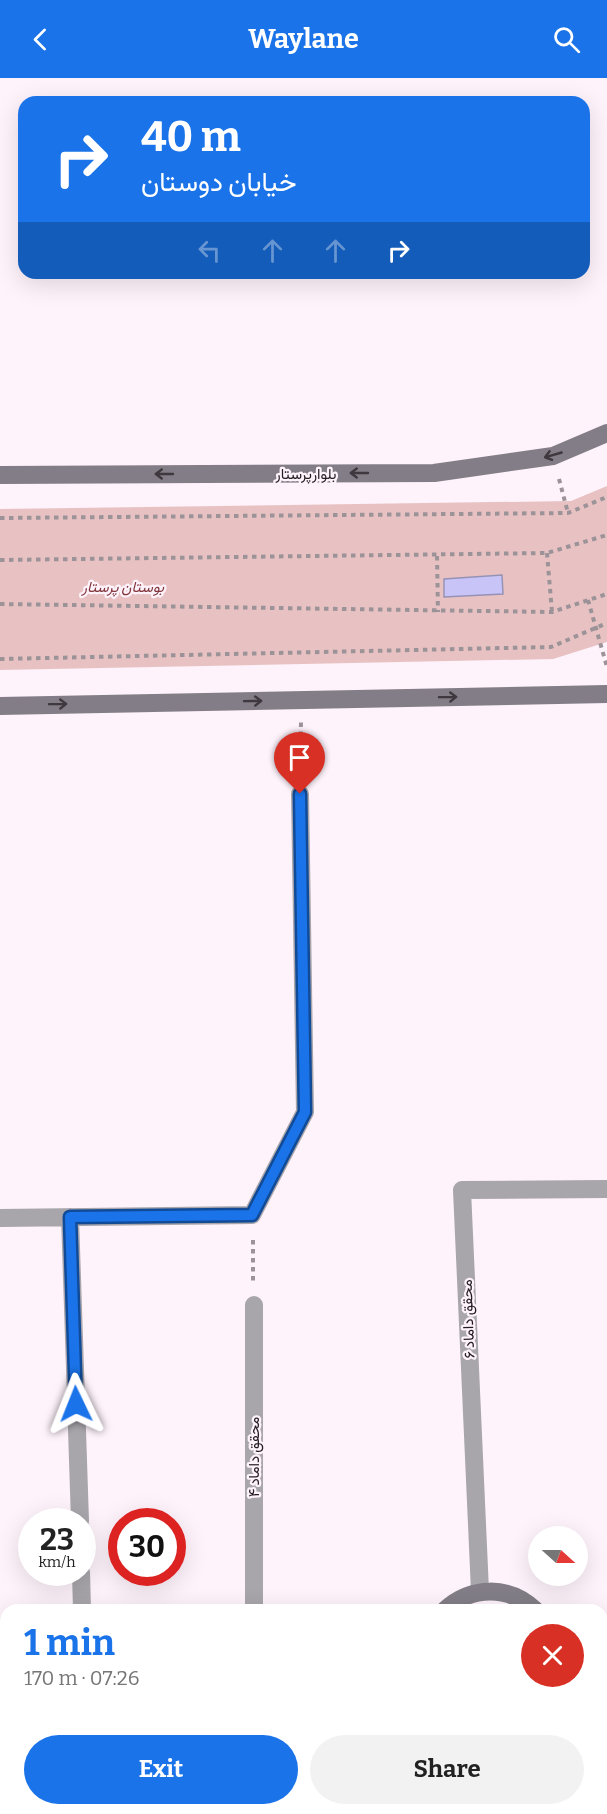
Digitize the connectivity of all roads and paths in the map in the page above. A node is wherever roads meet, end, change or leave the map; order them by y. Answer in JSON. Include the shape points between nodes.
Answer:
{"nodes":[{"id":1,"x":607,"y":434,"type":"edge"},
{"id":2,"x":553,"y":456,"type":"junction"},
{"id":3,"x":0,"y":475,"type":"edge"},
{"id":4,"x":607,"y":497,"type":"edge"},
{"id":5,"x":568,"y":513,"type":"junction"},
{"id":6,"x":0,"y":518,"type":"edge"},
{"id":7,"x":607,"y":535,"type":"edge"},
{"id":8,"x":548,"y":553,"type":"junction"},
{"id":9,"x":437,"y":555,"type":"junction"},
{"id":10,"x":0,"y":560,"type":"edge"},
{"id":11,"x":607,"y":594,"type":"edge"},
{"id":12,"x":588,"y":600,"type":"junction"},
{"id":13,"x":0,"y":603,"type":"edge"},
{"id":14,"x":438,"y":612,"type":"junction"},
{"id":15,"x":552,"y":612,"type":"junction"},
{"id":16,"x":607,"y":623,"type":"edge"},
{"id":17,"x":0,"y":659,"type":"edge"},
{"id":18,"x":607,"y":667,"type":"edge"},
{"id":19,"x":607,"y":694,"type":"edge"},
{"id":20,"x":301,"y":700,"type":"junction"},
{"id":21,"x":0,"y":706,"type":"edge"},
{"id":22,"x":300,"y":794,"type":"joint"},
{"id":23,"x":607,"y":1189,"type":"edge"},
{"id":24,"x":252,"y":1215,"type":"junction"},
{"id":25,"x":70,"y":1217,"type":"junction"},
{"id":26,"x":0,"y":1218,"type":"edge"},
{"id":27,"x":254,"y":1305,"type":"joint"},
{"id":28,"x":80,"y":1508,"type":"edge"},
{"id":29,"x":81,"y":1586,"type":"edge"},
{"id":30,"x":480,"y":1591,"type":"junction"},
{"id":31,"x":82,"y":1604,"type":"edge"},
{"id":32,"x":254,"y":1604,"type":"edge"},
{"id":33,"x":451,"y":1604,"type":"edge"},
{"id":34,"x":529,"y":1604,"type":"edge"}],
"edges":[{"from":1,"to":2,"type":"street","name":"بلوارپرستار","one_way":true},
{"from":2,"to":3,"type":"street","name":"بلوارپرستار","one_way":true,"via":[[434,473]]},
{"from":2,"to":5,"type":"path"},
{"from":4,"to":5,"type":"path"},
{"from":5,"to":6,"type":"path"},
{"from":7,"to":8,"type":"path"},
{"from":8,"to":9,"type":"path"},
{"from":8,"to":15,"type":"path"},
{"from":9,"to":10,"type":"path"},
{"from":9,"to":14,"type":"path"},
{"from":11,"to":12,"type":"path"},
{"from":12,"to":15,"type":"path"},
{"from":12,"to":18,"type":"path"},
{"from":13,"to":14,"type":"path"},
{"from":14,"to":15,"type":"path"},
{"from":16,"to":17,"type":"path","via":[[551,647]]},
{"from":20,"to":19,"type":"street","one_way":true},
{"from":21,"to":20,"type":"street","one_way":true},
{"from":20,"to":22,"type":"path"},
{"from":22,"to":24,"type":"street","via":[[305,1112]]},
{"from":23,"to":30,"type":"street","name":"محقق داماد ۶","via":[[462,1190]]},
{"from":24,"to":25,"type":"street"},
{"from":24,"to":27,"type":"path"},
{"from":25,"to":26,"type":"street"},
{"from":25,"to":28,"type":"street"},
{"from":27,"to":32,"type":"street","name":"محقق داماد ۴"},
{"from":29,"to":31,"type":"street"},
{"from":30,"to":33,"type":"street"},
{"from":30,"to":34,"type":"street","via":[[504,1592]]}]}
